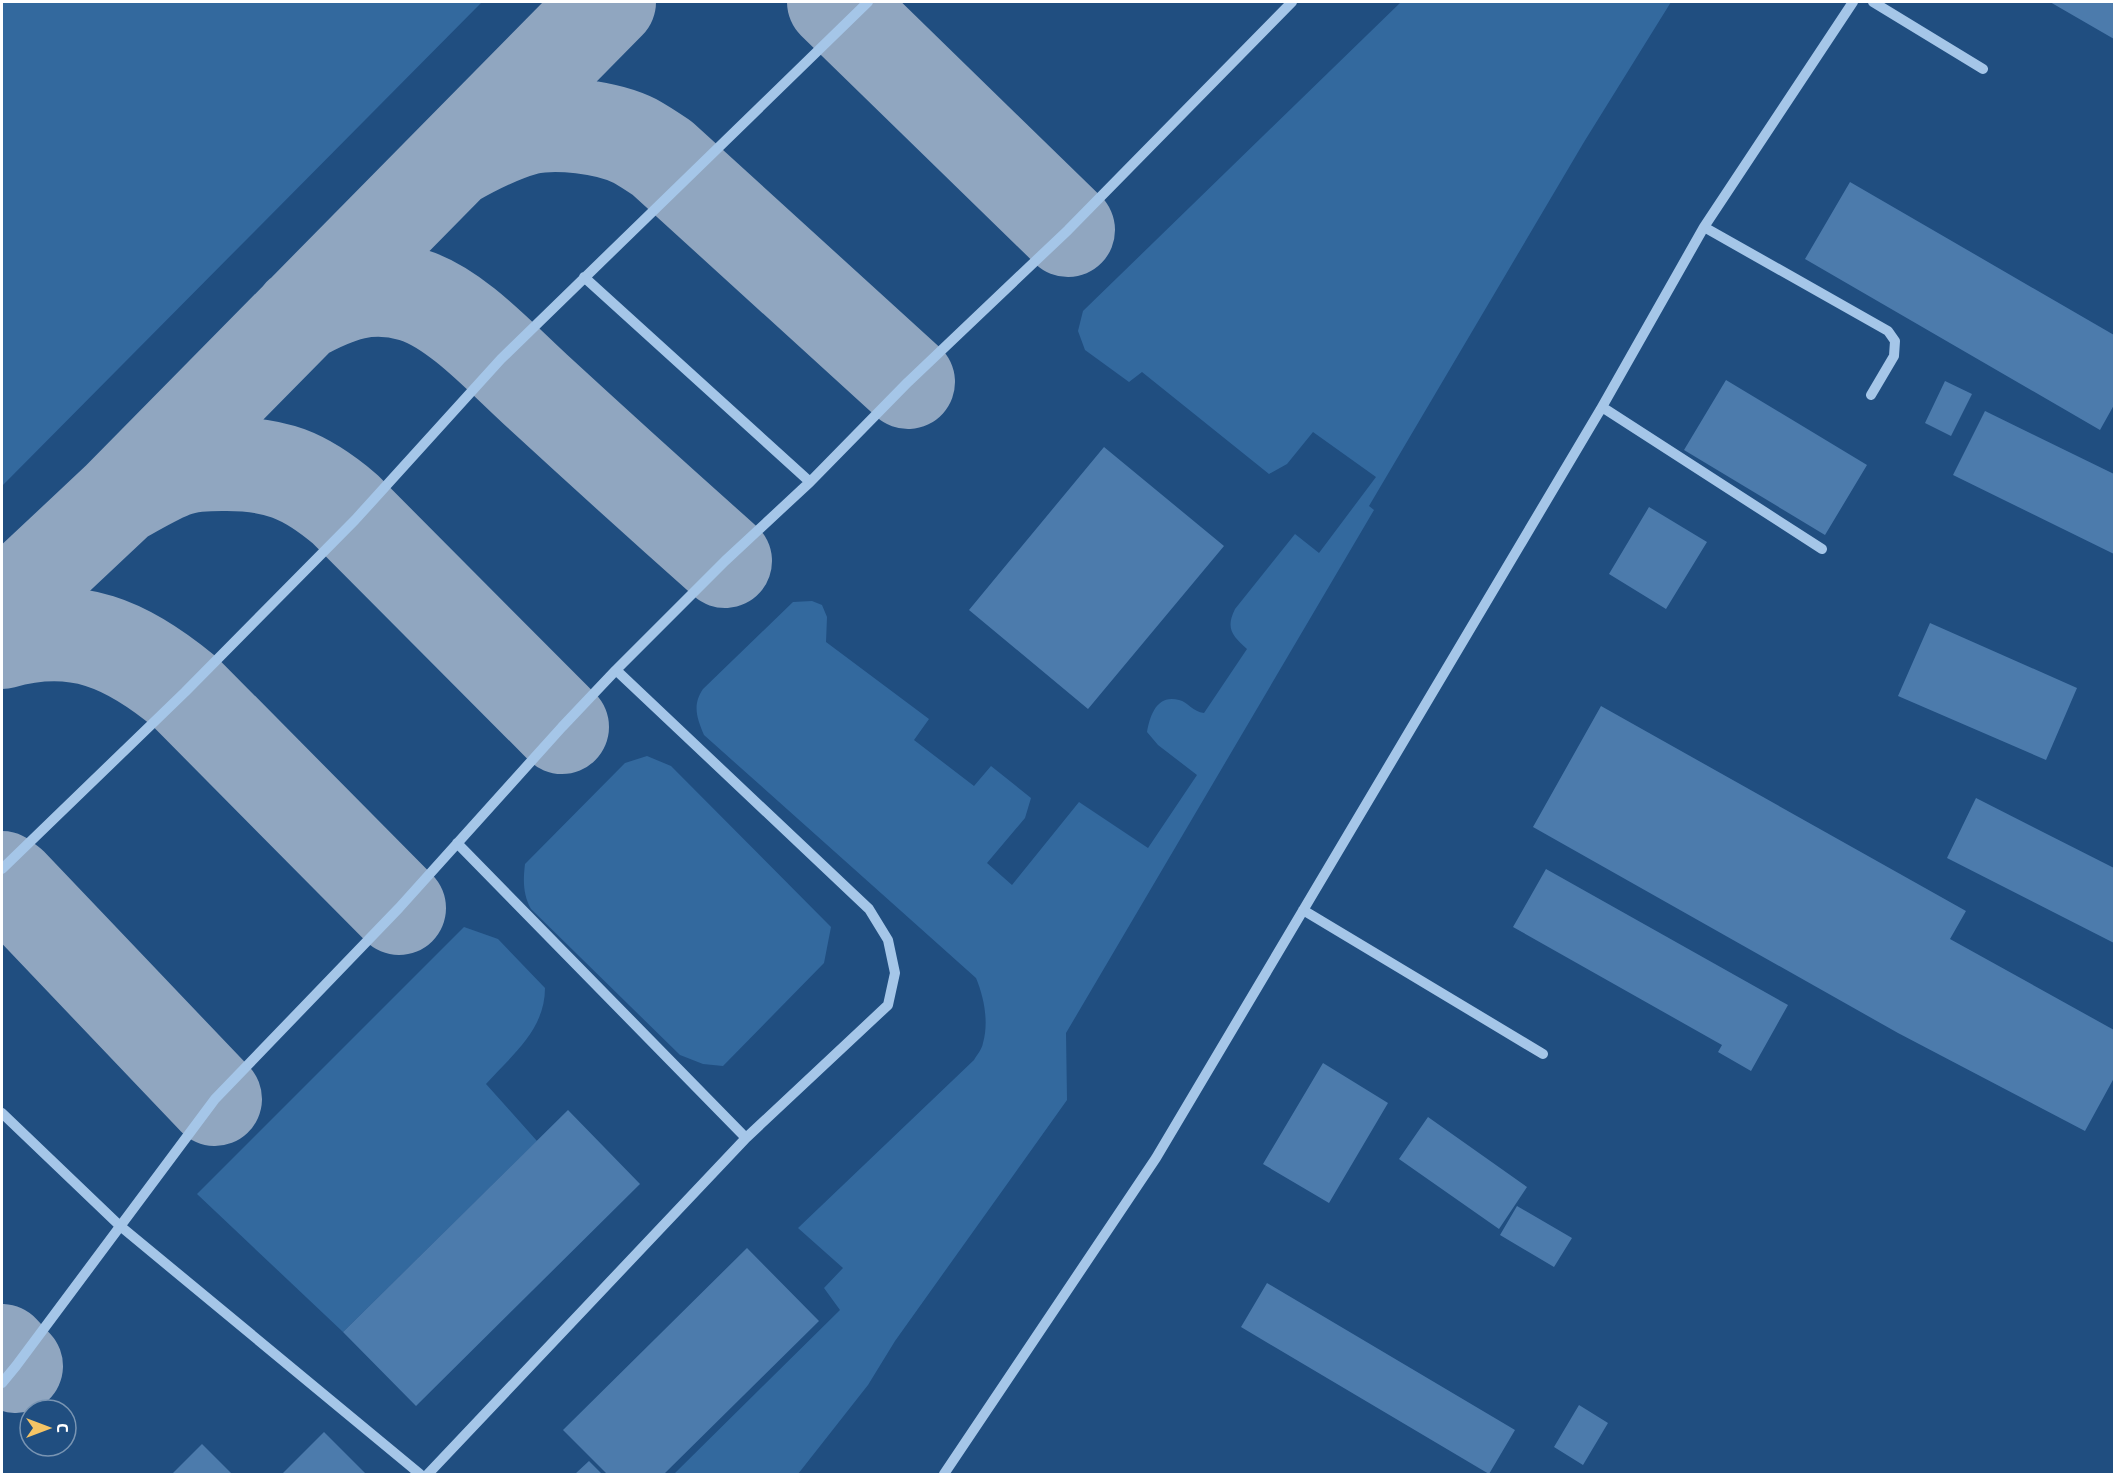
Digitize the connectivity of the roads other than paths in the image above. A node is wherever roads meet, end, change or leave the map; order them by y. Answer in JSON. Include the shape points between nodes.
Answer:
{"nodes":[{"id":1,"x":868,"y":2,"type":"edge"},
{"id":2,"x":1292,"y":2,"type":"edge"},
{"id":3,"x":1853,"y":2,"type":"edge"},
{"id":4,"x":1873,"y":2,"type":"edge"},
{"id":5,"x":1983,"y":69,"type":"dead end"},
{"id":6,"x":1704,"y":227,"type":"junction"},
{"id":7,"x":584,"y":277,"type":"junction"},
{"id":8,"x":1872,"y":395,"type":"dead end"},
{"id":9,"x":1602,"y":407,"type":"junction"},
{"id":10,"x":810,"y":482,"type":"junction"},
{"id":11,"x":1822,"y":549,"type":"dead end"},
{"id":12,"x":616,"y":670,"type":"junction"},
{"id":13,"x":457,"y":843,"type":"junction"},
{"id":14,"x":2,"y":869,"type":"edge"},
{"id":15,"x":1303,"y":910,"type":"junction"},
{"id":16,"x":1543,"y":1054,"type":"dead end"},
{"id":17,"x":2,"y":1113,"type":"edge"},
{"id":18,"x":746,"y":1138,"type":"junction"},
{"id":19,"x":120,"y":1226,"type":"junction"},
{"id":20,"x":2,"y":1383,"type":"edge"},
{"id":21,"x":420,"y":1474,"type":"edge"},
{"id":22,"x":428,"y":1474,"type":"edge"},
{"id":23,"x":944,"y":1474,"type":"edge"}],
"edges":[{"from":1,"to":7,"type":"lane"},
{"from":2,"to":10,"type":"lane","via":[[1068,230],[908,382]]},
{"from":3,"to":6,"type":"lane"},
{"from":4,"to":5,"type":"lane"},
{"from":6,"to":8,"type":"lane","via":[[1888,331],[1895,341],[1894,356]]},
{"from":6,"to":9,"type":"lane"},
{"from":7,"to":10,"type":"lane"},
{"from":7,"to":14,"type":"lane","via":[[501,359],[346,528]]},
{"from":9,"to":11,"type":"lane"},
{"from":9,"to":15,"type":"lane"},
{"from":10,"to":12,"type":"lane"},
{"from":12,"to":13,"type":"lane"},
{"from":12,"to":18,"type":"lane","via":[[869,909],[888,940],[895,973],[888,1005]]},
{"from":13,"to":18,"type":"lane"},
{"from":13,"to":19,"type":"lane","via":[[215,1099]]},
{"from":15,"to":16,"type":"lane"},
{"from":15,"to":23,"type":"lane","via":[[1156,1158]]},
{"from":17,"to":19,"type":"lane"},
{"from":18,"to":22,"type":"lane"},
{"from":19,"to":20,"type":"lane"},
{"from":19,"to":21,"type":"lane"}]}
